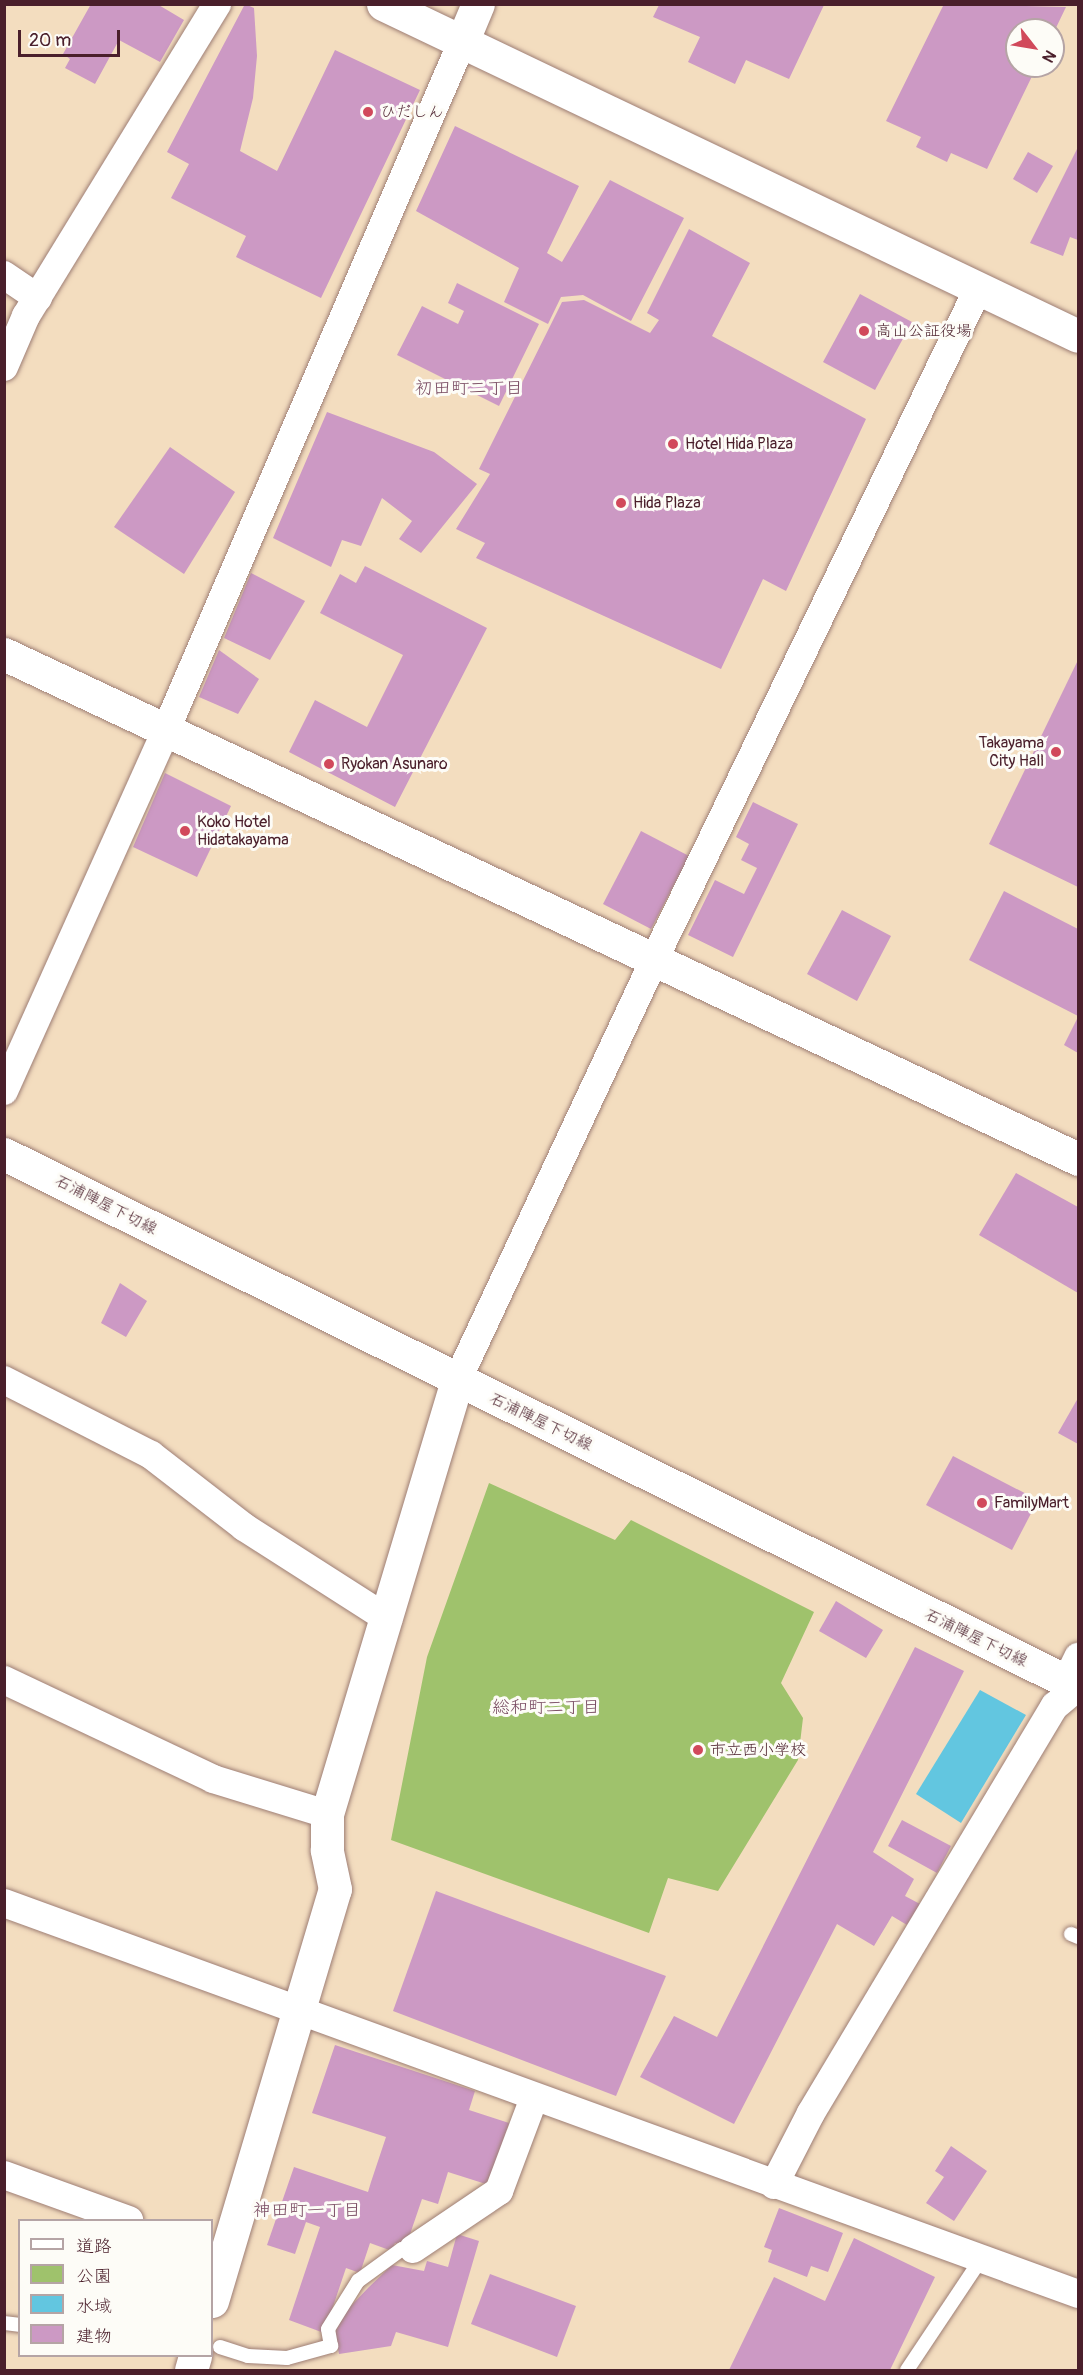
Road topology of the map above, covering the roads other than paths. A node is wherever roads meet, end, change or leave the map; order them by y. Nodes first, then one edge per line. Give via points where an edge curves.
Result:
1 (217, 4) edge
2 (383, 4) edge
3 (478, 4) edge
4 (462, 42) junction
5 (4, 275) edge
6 (979, 287) junction
7 (38, 298) junction
8 (1078, 336) edge
9 (4, 367) edge
10 (4, 654) edge
11 (166, 730) junction
12 (655, 959) junction
13 (4, 1091) edge
14 (4, 1154) edge
15 (1078, 1159) edge
16 (4, 1380) edge
17 (457, 1381) junction
18 (388, 1619) junction
19 (1075, 1678) edge
20 (4, 1680) edge
21 (327, 1814) junction
22 (4, 1904) edge
23 (301, 2012) junction
24 (534, 2098) junction
25 (4, 2175) edge
26 (774, 2185) junction
27 (126, 2219) edge
28 (413, 2249) joint
29 (218, 2253) edge
30 (981, 2259) junction
31 (213, 2293) edge
32 (1078, 2294) edge
33 (213, 2352) edge
34 (203, 2357) edge
35 (191, 2370) edge
36 (907, 2370) edge

1 - 7 street
2 - 4 street
3 - 4 street
4 - 6 street
4 - 11 street
5 - 7 street
6 - 8 street
6 - 12 street
7 - 9 street
10 - 11 street
11 - 12 street
11 - 13 street
12 - 15 street
12 - 17 street
14 - 17 street, 石浦陣屋下切線
16 - 18 street via 151,1455 244,1527
17 - 18 street
17 - 19 street, 石浦陣屋下切線
18 - 21 street
19 - 26 street via 811,2113
20 - 21 street via 213,1779
21 - 23 street via 327,1850 335,1889
22 - 23 street
23 - 24 street
23 - 29 street
24 - 26 street
24 - 28 street via 499,2191
25 - 27 street
26 - 30 street
28 - 33 lane via 402,2248 357,2281 328,2330 331,2346 287,2358
29 - 31 street
30 - 32 street
30 - 36 lane
34 - 35 street

